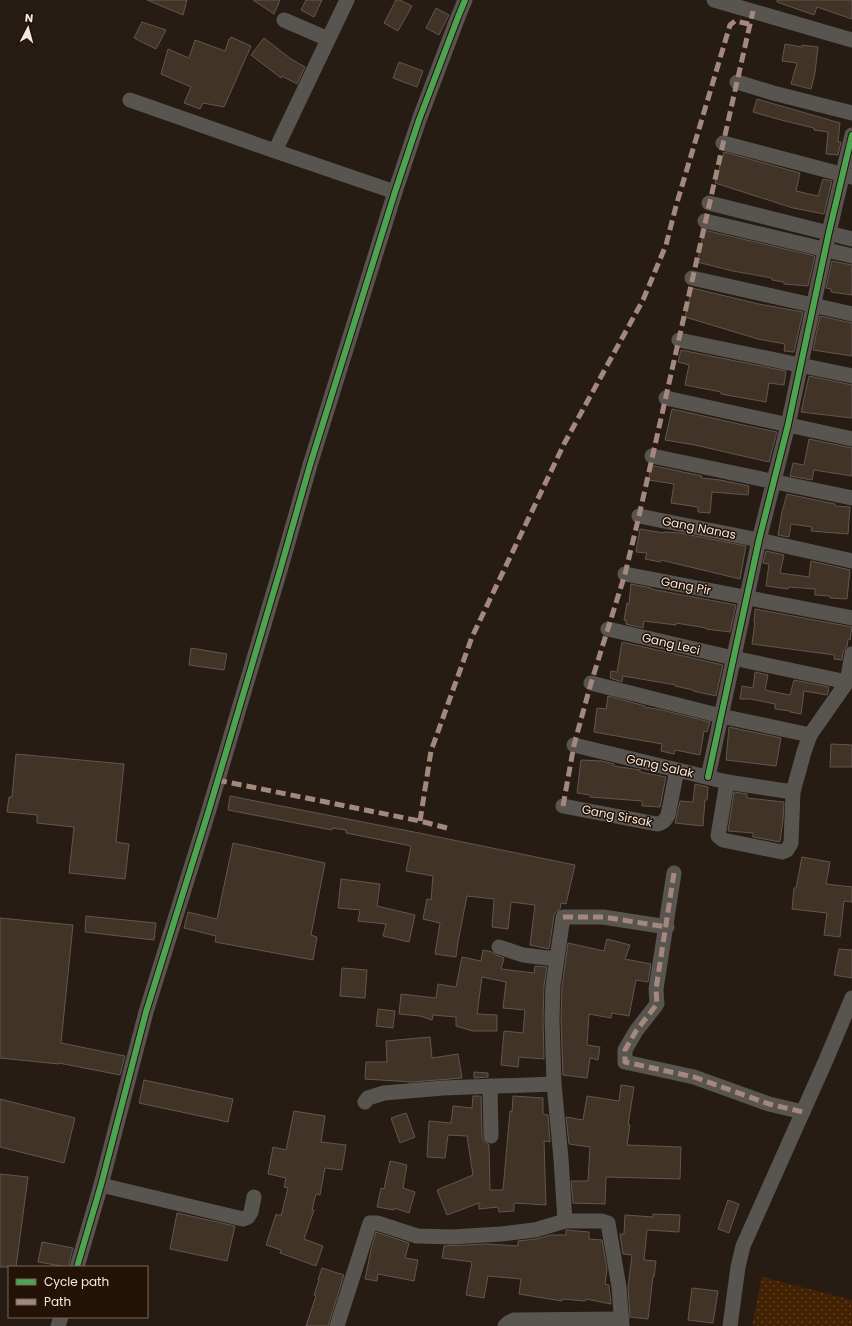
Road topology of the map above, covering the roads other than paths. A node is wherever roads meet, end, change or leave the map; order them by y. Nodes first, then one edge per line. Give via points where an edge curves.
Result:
1 (347, 0) edge
2 (465, 0) edge
3 (714, 0) edge
4 (755, 6) edge
5 (284, 20) dead end
6 (328, 39) junction
7 (852, 40) edge
8 (737, 82) dead end
9 (130, 100) dead end
10 (852, 113) edge
11 (852, 135) edge
12 (723, 142) dead end
13 (274, 151) junction
14 (848, 176) edge
15 (395, 192) junction
16 (709, 203) dead end
17 (772, 219) junction
18 (705, 221) dead end
19 (829, 232) junction
20 (768, 236) junction
21 (852, 239) edge
22 (825, 250) junction
23 (852, 256) edge
24 (692, 278) dead end
25 (814, 306) junction
26 (852, 314) edge
27 (679, 340) dead end
28 (800, 365) junction
29 (852, 376) edge
30 (666, 398) dead end
31 (788, 425) junction
32 (852, 439) edge
33 (652, 456) dead end
34 (773, 481) junction
35 (852, 498) edge
36 (639, 516) dead end
37 (759, 540) junction
38 (852, 561) edge
39 (625, 574) dead end
40 (747, 598) junction
41 (852, 618) edge
42 (608, 629) dead end
43 (852, 654) edge
44 (733, 658) junction
45 (847, 682) junction
46 (591, 683) dead end
47 (721, 716) junction
48 (810, 735) junction
49 (574, 745) dead end
50 (677, 770) junction
51 (708, 777) junction
52 (727, 782) junction
53 (794, 792) junction
54 (564, 806) dead end
55 (674, 873) dead end
56 (667, 927) junction
57 (499, 947) dead end
58 (556, 959) junction
59 (851, 1003) edge
60 (554, 1084) junction
61 (490, 1086) junction
62 (365, 1102) dead end
63 (802, 1112) junction
64 (491, 1136) dead end
65 (101, 1185) junction
66 (254, 1197) dead end
67 (565, 1221) junction
68 (77, 1266) edge
69 (622, 1323) edge
70 (337, 1326) edge
71 (505, 1326) edge
72 (730, 1326) edge

1 - 6 street
2 - 15 street via 419,120
3 - 4 street
4 - 7 street
5 - 6 street
6 - 13 street
8 - 10 street
9 - 13 street
11 - 14 street
12 - 14 street
13 - 15 street
14 - 19 street
15 - 65 street via 310,465 208,813 146,1012
16 - 17 street
17 - 19 street
17 - 20 street
18 - 20 street
19 - 21 street
19 - 22 street
20 - 22 street
22 - 23 street
22 - 25 street
24 - 25 street
25 - 26 street
25 - 28 street
27 - 28 street
28 - 29 street
28 - 31 street
30 - 31 street
31 - 32 street
31 - 34 street
33 - 34 street
34 - 35 street
34 - 37 street
36 - 37 street, Gang Nanas
37 - 38 street, Gang Nanas
37 - 40 street
39 - 40 street, Gang Pir
40 - 41 street, Gang Pir
40 - 44 street
42 - 44 street, Gang Leci
43 - 45 street
44 - 45 street, Gang Leci
44 - 47 street
45 - 48 street
46 - 47 street
47 - 48 street
47 - 51 street
48 - 53 street via 797,773
49 - 50 street, Gang Salak
50 - 51 street, Gang Salak
50 - 54 street, Gang Sirsak via 668,815 662,823
51 - 52 street, Gang Salak
52 - 53 street, Gang Salak
52 - 53 street via 718,836 723,840 782,852 792,843
55 - 56 street
56 - 58 street via 603,917 563,917
56 - 63 street via 656,989 657,1004 625,1050 625,1062 694,1077 769,1104
57 - 58 street via 523,955
58 - 60 street via 553,986
59 - 63 street
60 - 61 street
60 - 67 street
61 - 62 street via 384,1092 368,1098
61 - 64 street
63 - 72 street via 743,1246
65 - 66 street via 243,1220 248,1218 251,1212
65 - 68 street
67 - 69 street via 602,1221 608,1224 619,1287
67 - 70 street via 535,1230 452,1236 417,1236 370,1223
69 - 71 street via 514,1320

